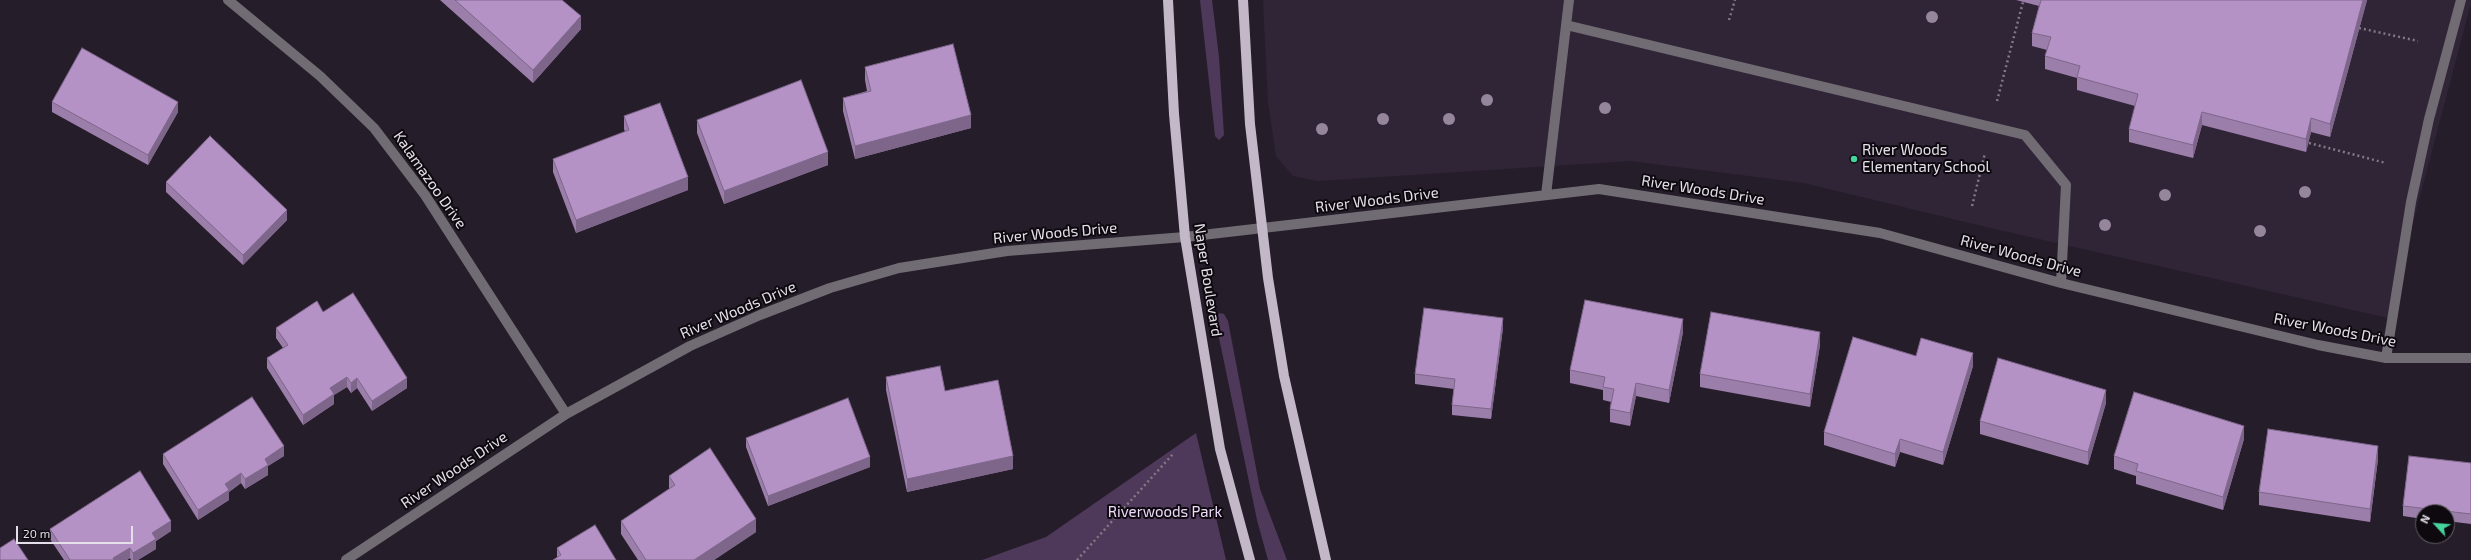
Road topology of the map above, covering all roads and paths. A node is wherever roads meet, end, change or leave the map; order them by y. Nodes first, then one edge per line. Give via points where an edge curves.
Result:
1 (228, 0) edge
2 (1168, 0) edge
3 (1243, 0) edge
4 (1569, 0) edge
5 (1735, 0) edge
6 (2461, 0) edge
7 (1729, 20) dead end
8 (1566, 25) junction
9 (2359, 28) edge
10 (2418, 41) dead end
11 (2309, 143) edge
12 (2386, 163) dead end
13 (1546, 195) junction
14 (1261, 229) junction
15 (1185, 237) junction
16 (2061, 282) junction
17 (2386, 358) junction
18 (2471, 358) edge
19 (566, 414) junction
20 (1173, 454) dead end
21 (346, 560) edge
22 (1077, 560) edge
23 (1250, 560) edge
24 (1326, 560) edge

1 - 19 street, Kalamazoo Drive via 320,76 374,128 425,195
2 - 15 main road, Naper Boulevard via 1174,114
3 - 14 main road via 1250,124
4 - 8 street
5 - 7 path
6 - 17 street via 2429,118 2411,202
8 - 13 street
8 - 16 street via 2025,135 2066,184
9 - 10 path
11 - 12 path
13 - 14 street, River Woods Drive
13 - 16 street, River Woods Drive via 1599,189 1880,233
14 - 15 street, River Woods Drive
14 - 24 main road via 1284,376
15 - 19 street, River Woods Drive via 1008,251 899,268 830,288 760,315 690,346
15 - 23 main road, Naper Boulevard via 1220,449
16 - 17 street, River Woods Drive via 2318,345
17 - 18 street, River Woods Drive
19 - 21 street, River Woods Drive
20 - 22 path

